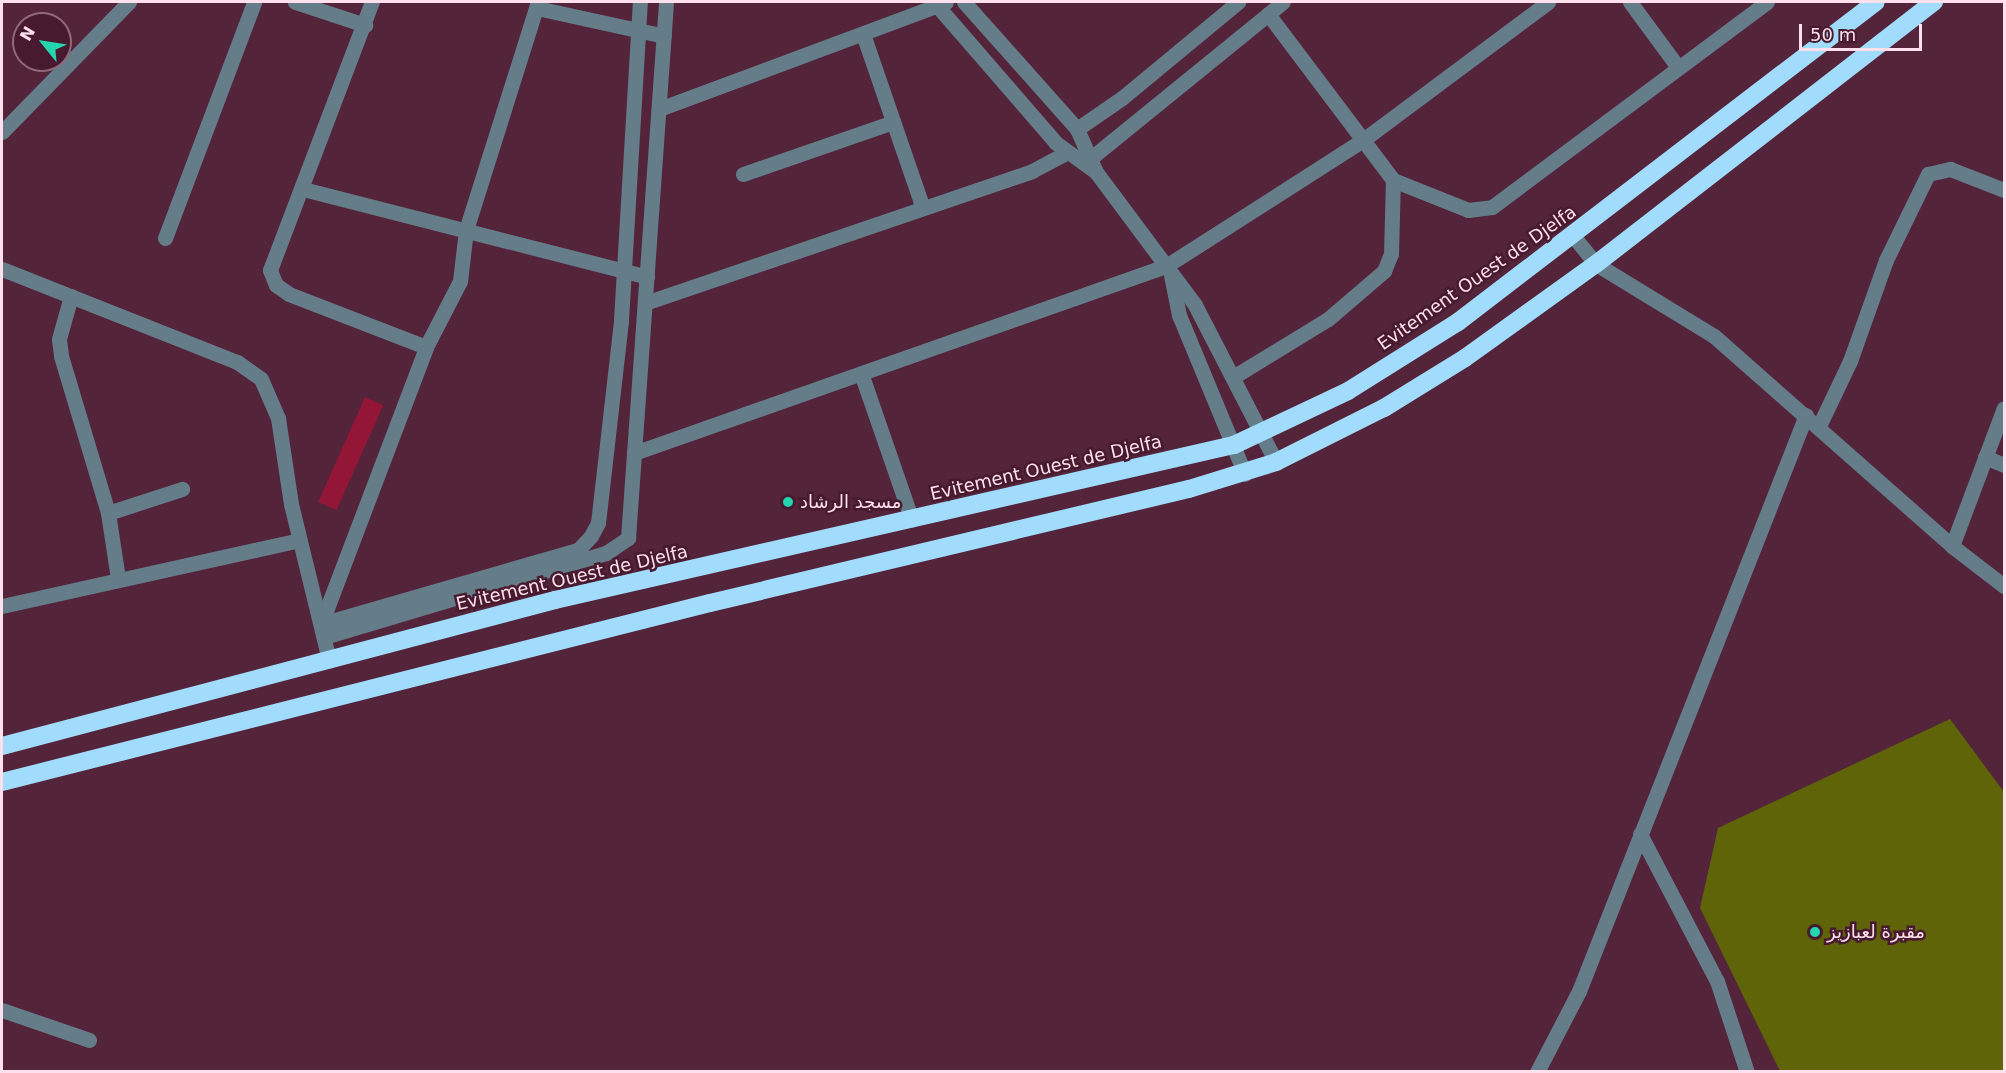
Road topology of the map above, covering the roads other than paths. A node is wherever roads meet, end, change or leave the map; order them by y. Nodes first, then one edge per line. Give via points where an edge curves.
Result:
1 (129, 2) edge
2 (254, 2) edge
3 (295, 2) edge
4 (372, 2) edge
5 (640, 2) edge
6 (666, 2) edge
7 (964, 2) edge
8 (1238, 2) edge
9 (1283, 2) edge
10 (1548, 2) edge
11 (1630, 2) edge
12 (1767, 2) edge
13 (1876, 2) edge
14 (1934, 2) edge
15 (939, 3) edge
16 (537, 5) edge
17 (1268, 14) junction
18 (365, 25) junction
19 (638, 30) junction
20 (863, 34) junction
21 (664, 36) junction
22 (1678, 67) junction
23 (659, 109) junction
24 (893, 122) junction
25 (1077, 129) junction
26 (2, 132) edge
27 (1362, 140) junction
28 (1066, 153) junction
29 (1093, 165) junction
30 (743, 174) dead end
31 (1393, 180) junction
32 (303, 189) junction
33 (2004, 190) edge
34 (923, 208) junction
35 (466, 230) junction
36 (1574, 237) junction
37 (165, 238) dead end
38 (1596, 264) junction
39 (2, 269) edge
40 (624, 271) junction
41 (1168, 271) junction
42 (647, 276) junction
43 (71, 296) junction
44 (645, 303) junction
45 (426, 347) junction
46 (862, 376) junction
47 (1233, 377) junction
48 (2004, 408) edge
49 (1806, 415) junction
50 (1819, 426) junction
51 (1262, 433) junction
52 (1234, 445) junction
53 (634, 453) junction
54 (1985, 457) junction
55 (1276, 462) junction
56 (2004, 465) edge
57 (1245, 474) junction
58 (182, 489) dead end
59 (108, 513) junction
60 (912, 520) junction
61 (299, 540) junction
62 (1952, 546) junction
63 (118, 578) junction
64 (2004, 586) edge
65 (2, 606) edge
66 (322, 630) junction
67 (329, 660) junction
68 (2, 746) edge
69 (2, 782) edge
70 (1640, 834) junction
71 (2, 1010) edge
72 (89, 1040) dead end
73 (1537, 1071) edge
74 (1747, 1071) edge

1 - 26 street
2 - 37 street
3 - 18 street
4 - 18 street
5 - 19 street
6 - 21 street
7 - 25 street
8 - 25 street via 1122,98
9 - 17 street
10 - 27 street
11 - 22 street
12 - 22 street
13 - 36 highway, Evitement Ouest de Djelfa
14 - 38 highway
15 - 20 street
15 - 28 street
16 - 19 street
16 - 35 street
17 - 27 street
17 - 29 street
18 - 32 street
19 - 21 street
19 - 40 street
20 - 23 street
20 - 24 street
21 - 23 street
22 - 31 street via 1492,207 1468,210 1443,204
23 - 42 street
24 - 30 street
24 - 34 street
25 - 29 street
27 - 31 street
27 - 41 street
28 - 29 street
28 - 34 street via 1032,171
29 - 41 street
31 - 47 street via 1391,254 1384,271 1328,319
32 - 35 street
32 - 45 street via 270,270 276,285
33 - 50 street via 1950,169 1928,174 1886,260 1850,361
34 - 44 street
35 - 40 street
35 - 45 street via 460,281
36 - 38 street
36 - 51 highway, Evitement Ouest de Djelfa via 1395,364
38 - 49 street via 1714,336
38 - 55 highway via 1404,395
39 - 43 street
40 - 42 street
40 - 66 street via 598,523 591,536 578,550
41 - 46 street
41 - 47 street via 1195,305
41 - 52 street via 1179,315
42 - 44 street
43 - 59 street via 59,339 61,356
43 - 61 street via 237,362 261,379 278,418
44 - 53 street
45 - 66 street
46 - 53 street
46 - 60 street
47 - 51 street
48 - 54 street
49 - 50 street
49 - 70 street
50 - 62 street
51 - 52 highway, Evitement Ouest de Djelfa
51 - 55 street
52 - 57 street
52 - 60 highway, Evitement Ouest de Djelfa
53 - 66 street via 628,538 606,553
54 - 56 street
54 - 62 street
55 - 57 highway
57 - 69 highway
58 - 59 street
59 - 63 street
60 - 67 highway, Evitement Ouest de Djelfa via 555,600
61 - 63 street
61 - 66 street
62 - 64 street
63 - 65 street
66 - 67 street
67 - 68 highway, Evitement Ouest de Djelfa
70 - 73 street via 1579,991
70 - 74 street via 1717,981
71 - 72 street

